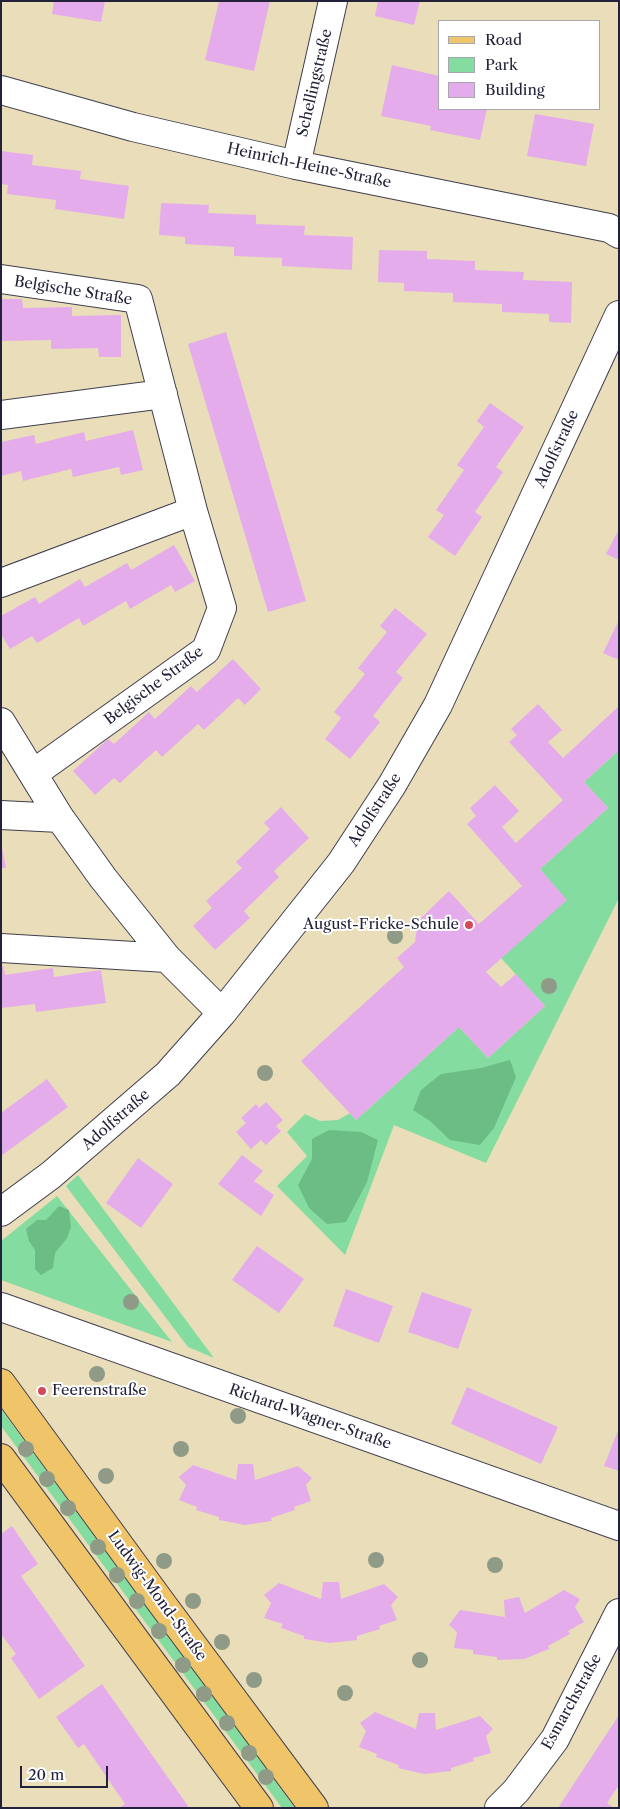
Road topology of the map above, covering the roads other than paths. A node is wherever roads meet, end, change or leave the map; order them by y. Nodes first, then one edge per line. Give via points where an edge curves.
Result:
1 (333, 1) edge
2 (1, 90) edge
3 (296, 165) junction
4 (619, 234) edge
5 (1, 279) edge
6 (619, 315) edge
7 (163, 394) junction
8 (1, 415) edge
9 (193, 511) junction
10 (1, 583) edge
11 (1, 722) edge
12 (34, 773) junction
13 (1, 815) edge
14 (60, 818) junction
15 (1, 948) edge
16 (167, 958) junction
17 (222, 1013) junction
18 (1, 1212) edge
19 (1, 1307) edge
20 (1, 1382) edge
21 (1, 1458) edge
22 (619, 1526) edge
23 (619, 1614) edge
24 (259, 1808) edge
25 (314, 1808) edge
26 (499, 1808) edge

1 - 3 street, Schellingstraße
2 - 3 street, Heinrich-Heine-Straße via 133,127
3 - 4 street, Heinrich-Heine-Straße via 609,228
5 - 7 street, Belgische Straße via 138,299
6 - 17 street, Adolfstraße via 438,705 392,785 341,863
7 - 8 street
7 - 9 street, Belgische Straße
9 - 10 street
9 - 12 street, Belgische Straße via 222,608 206,650
11 - 12 street
12 - 14 street
13 - 14 street
14 - 16 street
15 - 16 street
16 - 17 street
17 - 18 street, Adolfstraße via 168,1074 51,1175
19 - 22 street, Richard-Wagner-Straße
20 - 25 main road, Ludwig-Mond-Straße
21 - 24 main road
23 - 26 street, Esmarchstraße via 556,1739

